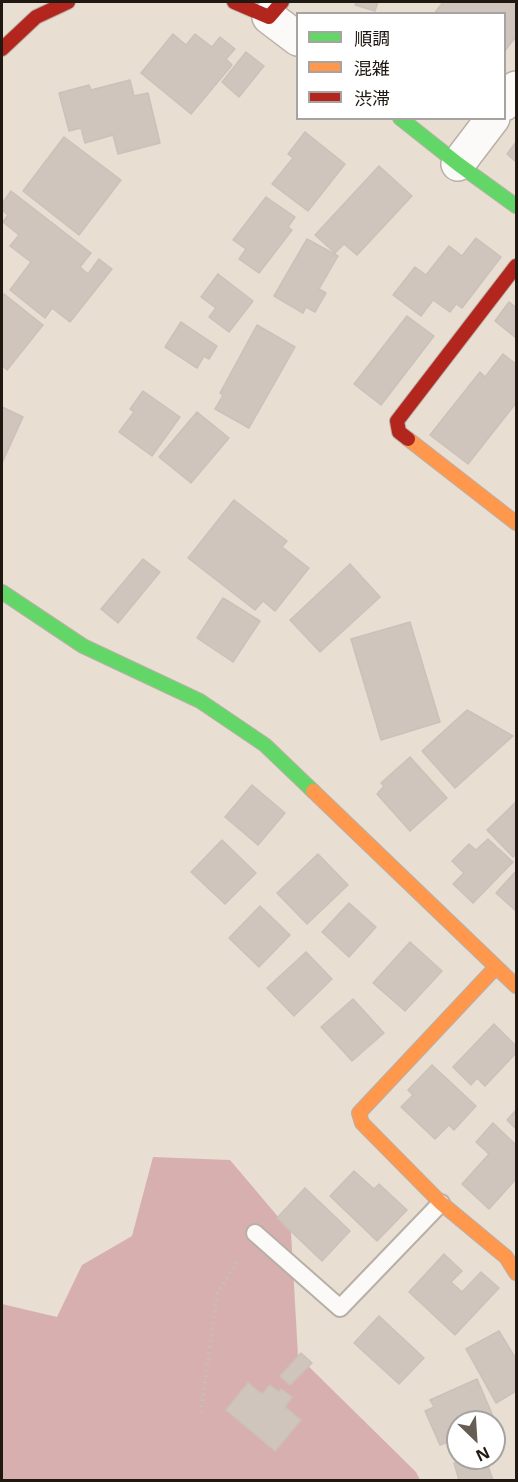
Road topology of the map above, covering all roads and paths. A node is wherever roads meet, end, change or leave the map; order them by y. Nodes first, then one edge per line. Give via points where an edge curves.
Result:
1 (68, 2) edge
2 (234, 2) edge
3 (276, 9) edge
4 (296, 38) edge
5 (2, 49) edge
6 (516, 88) edge
7 (506, 101) edge
8 (403, 120) edge
9 (491, 120) edge
10 (458, 164) junction
11 (516, 206) edge
12 (516, 266) edge
13 (516, 523) edge
14 (2, 592) edge
15 (496, 967) junction
16 (516, 986) edge
17 (441, 1203) junction
18 (255, 1233) joint
19 (516, 1273) edge
20 (201, 1413) dead end

1 - 5 street via 36,17
2 - 3 street
3 - 4 street
6 - 7 street
8 - 10 street
9 - 10 street
10 - 11 street
12 - 13 street via 397,421 399,432
14 - 15 street via 83,646 200,701 264,745
15 - 16 street
15 - 17 street via 359,1113 362,1123
17 - 18 lane via 340,1308
17 - 19 street via 506,1257
18 - 20 path via 217,1294

